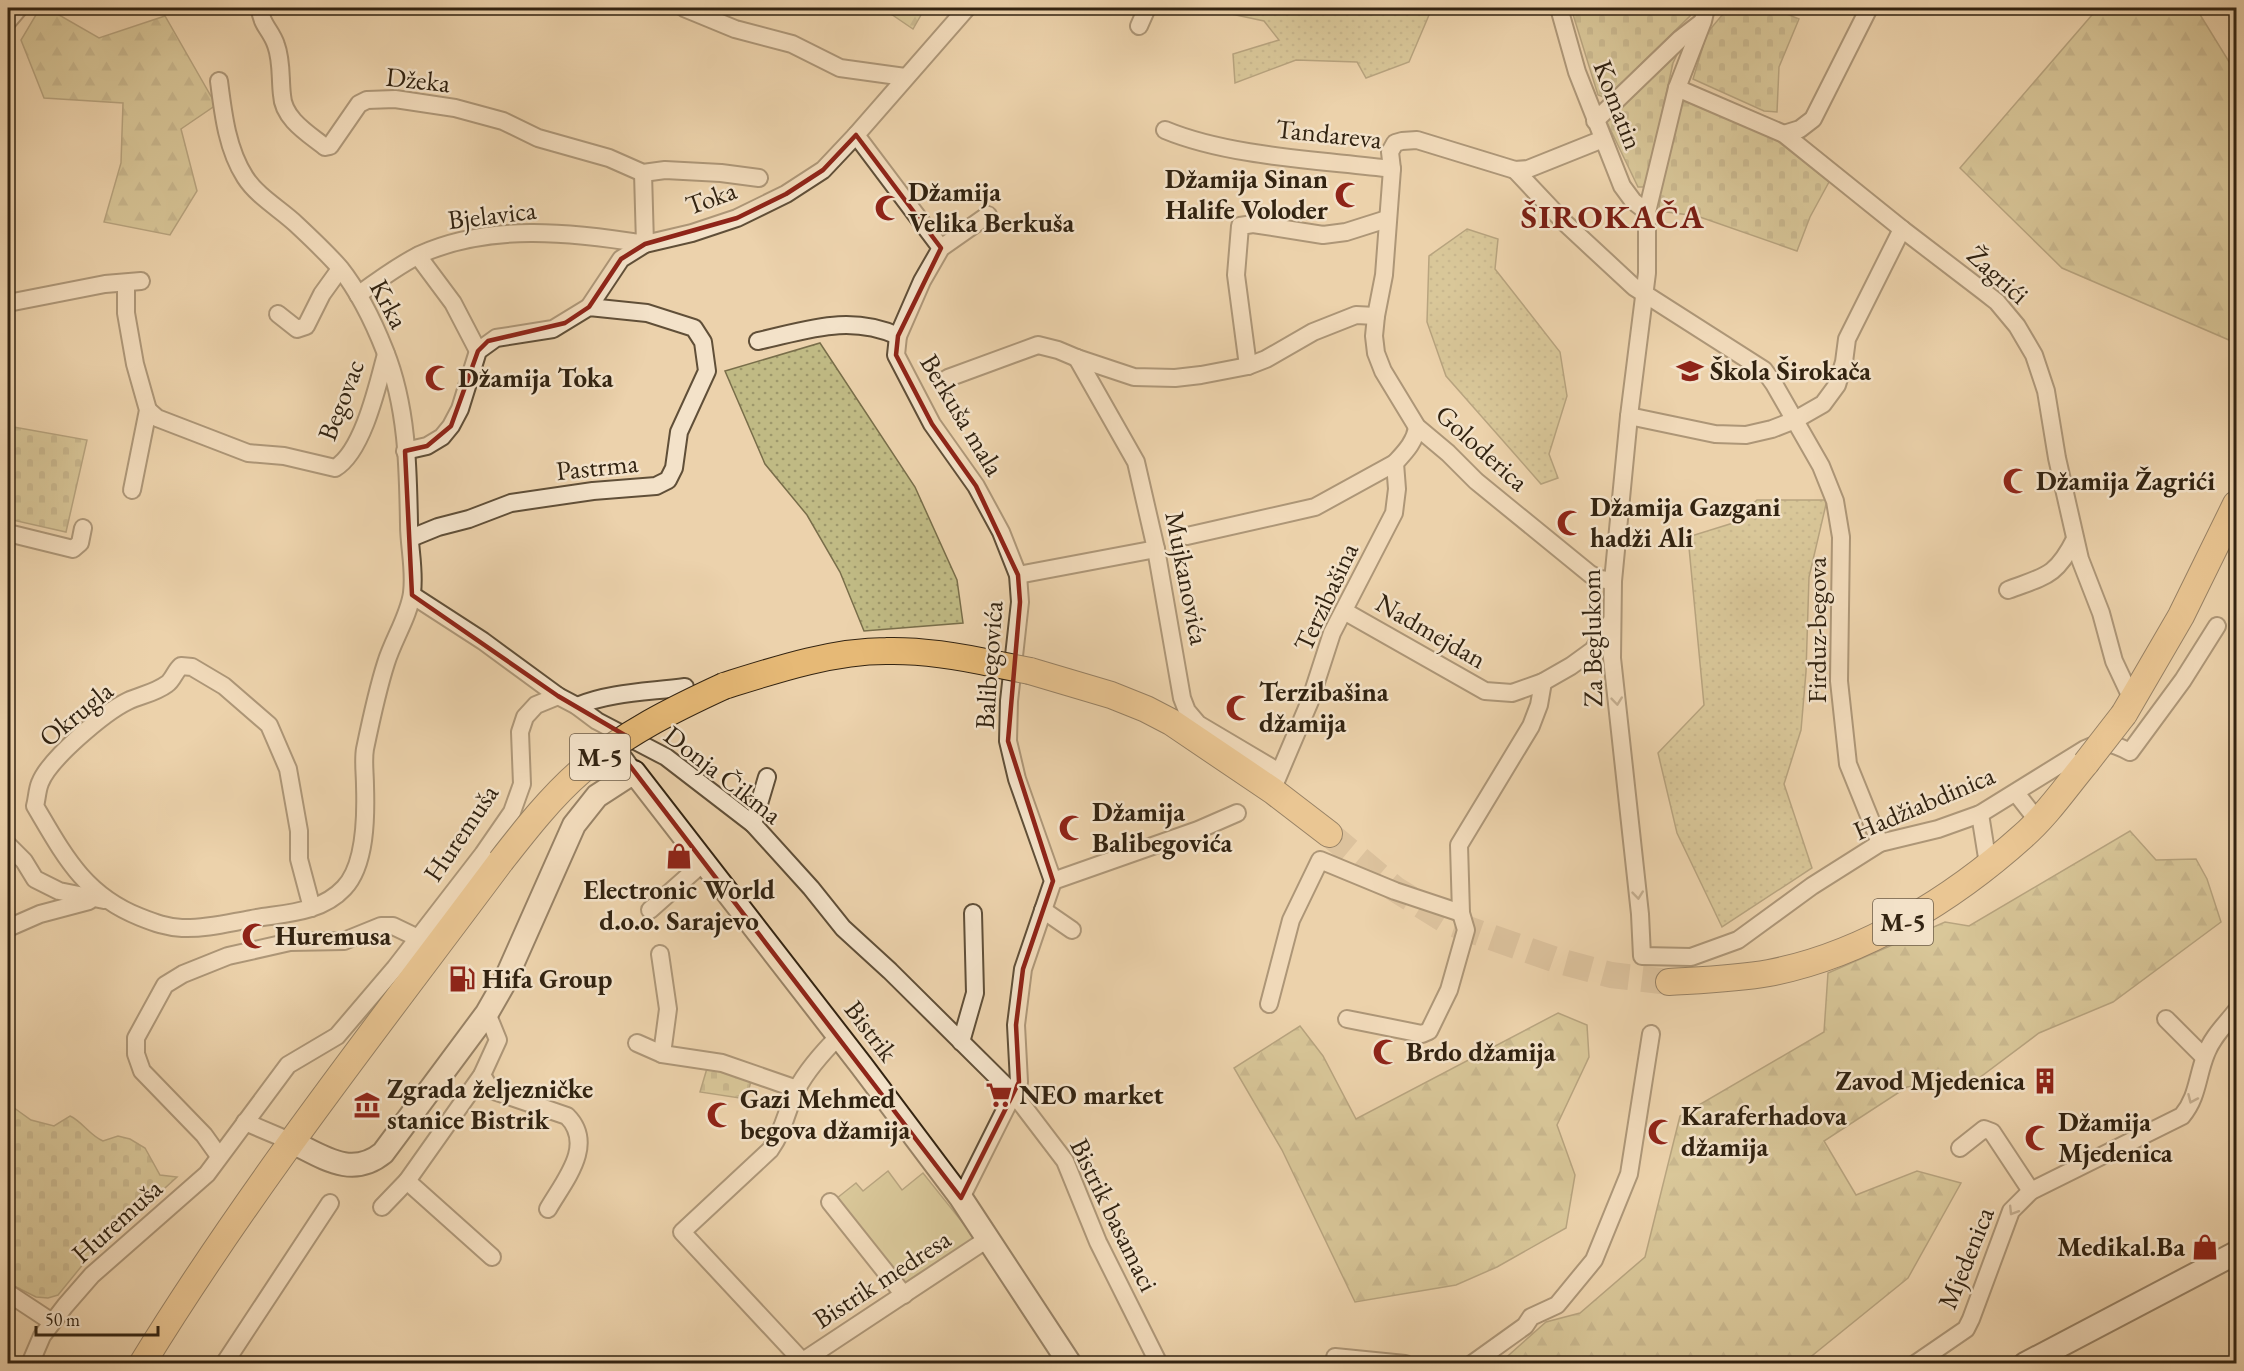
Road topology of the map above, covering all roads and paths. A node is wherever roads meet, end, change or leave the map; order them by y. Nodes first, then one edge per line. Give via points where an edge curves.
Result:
1 (19, 8) edge
2 (260, 8) edge
3 (684, 8) edge
4 (967, 8) edge
5 (1147, 8) edge
6 (1559, 8) edge
7 (1714, 8) edge
8 (1869, 8) edge
9 (1704, 14) edge
10 (8, 21) edge
11 (1139, 26) dead end
12 (905, 77) junction
13 (219, 81) dead end
14 (1677, 88) junction
15 (1595, 120) junction
16 (1165, 130) dead end
17 (856, 135) junction
18 (1784, 135) junction
19 (1603, 139) junction
20 (1392, 169) junction
21 (1515, 170) junction
22 (643, 173) junction
23 (759, 178) dead end
24 (1647, 212) junction
25 (988, 215) dead end
26 (1387, 219) junction
27 (1902, 229) junction
28 (645, 244) junction
29 (942, 248) junction
30 (418, 256) junction
31 (340, 269) junction
32 (358, 295) junction
33 (1645, 295) junction
34 (8, 303) edge
35 (589, 307) junction
36 (279, 314) dead end
37 (1376, 316) junction
38 (898, 336) junction
39 (758, 341) dead end
40 (478, 351) junction
41 (386, 353) junction
42 (1077, 358) junction
43 (1248, 366) junction
44 (948, 378) dead end
45 (148, 410) junction
46 (1629, 416) junction
47 (1795, 420) junction
48 (1417, 427) junction
49 (405, 451) junction
50 (1395, 463) junction
51 (132, 490) dead end
52 (2236, 504) edge
53 (83, 528) dead end
54 (8, 533) edge
55 (1187, 536) dead end
56 (411, 538) junction
57 (2075, 539) junction
58 (1156, 549) junction
59 (1018, 575) junction
60 (1612, 580) junction
61 (2008, 590) dead end
62 (412, 595) junction
63 (1344, 611) junction
64 (1611, 622) junction
65 (2217, 626) dead end
66 (1543, 682) junction
67 (685, 687) dead end
68 (558, 696) junction
69 (577, 706) junction
70 (2130, 706) junction
71 (597, 721) junction
72 (634, 772) junction
73 (767, 777) dead end
74 (1276, 782) junction
75 (2016, 793) junction
76 (1237, 813) dead end
77 (1980, 813) junction
78 (2037, 821) junction
79 (753, 824) junction
80 (1329, 834) tunnel mouth
81 (1880, 843) junction
82 (8, 845) edge
83 (704, 862) junction
84 (1989, 864) junction
85 (1053, 881) junction
86 (105, 900) junction
87 (312, 908) junction
88 (650, 909) dead end
89 (1043, 910) junction
90 (294, 913) junction
91 (973, 913) dead end
92 (1461, 913) junction
93 (8, 928) edge
94 (1072, 930) dead end
95 (418, 938) junction
96 (303, 940) junction
97 (660, 954) dead end
98 (1642, 956) joint
99 (1669, 982) tunnel mouth
100 (1269, 1004) dead end
101 (2236, 1011) edge
102 (487, 1013) junction
103 (1347, 1018) dead end
104 (2166, 1019) dead end
105 (1651, 1034) dead end
106 (839, 1036) junction
107 (961, 1042) junction
108 (637, 1043) dead end
109 (662, 1054) junction
110 (2204, 1057) junction
111 (482, 1075) junction
112 (797, 1089) junction
113 (1014, 1094) junction
114 (245, 1122) junction
115 (290, 1141) junction
116 (1960, 1148) dead end
117 (219, 1156) junction
118 (407, 1181) junction
119 (2031, 1191) junction
120 (961, 1198) junction
121 (830, 1202) dead end
122 (330, 1203) dead end
123 (382, 1207) dead end
124 (548, 1209) dead end
125 (989, 1238) junction
126 (2236, 1253) edge
127 (492, 1257) dead end
128 (8, 1293) edge
129 (904, 1295) junction
130 (52, 1322) junction
131 (1335, 1357) dead end
132 (804, 1362) edge
133 (30, 1364) edge
134 (142, 1364) edge
135 (224, 1364) edge
136 (1070, 1364) edge
137 (1159, 1364) edge
138 (1405, 1364) edge
139 (1472, 1364) edge
140 (1915, 1364) edge
141 (2025, 1364) edge

1 - 10 street
2 - 22 street, Džeka via 261,19 276,43 284,106 290,117 325,147 330,146 359,104 395,99 455,108 503,121 538,138 609,158
3 - 12 street via 792,44 840,68
4 - 12 street, Toka
5 - 11 street
6 - 15 street, Komatin
7 - 9 street
8 - 18 street via 1813,119
9 - 14 street, Za Beglukom
9 - 15 street
12 - 17 street, Toka
13 - 31 street, Krka via 233,153 244,176
14 - 18 street, Žagrići
14 - 24 street, Za Beglukom
15 - 19 street, Komatin
16 - 20 street, Tandareva via 1215,146
17 - 28 street, Toka via 822,170 786,194 737,218
17 - 29 street
18 - 27 street, Žagrići
19 - 21 street via 1528,169
19 - 24 street, Komatin via 1622,186
20 - 21 street, Tandareva via 1390,152 1395,143 1417,140
20 - 26 street, Goloderica
21 - 33 street via 1564,222
22 - 23 street, Džeka via 665,170
22 - 28 street
24 - 33 street, Za Beglukom
25 - 29 street, Berkuša mala
26 - 37 street, Goloderica via 1384,275
26 - 43 street via 1323,235 1253,224 1240,226 1236,275
27 - 47 street via 1847,339 1837,385 1823,404
27 - 57 street, Žagrići via 1997,302 2026,340 2046,391
28 - 30 street, Bjelavica via 526,232 443,246
28 - 35 street, Toka via 621,259
29 - 38 street, Berkuša mala via 922,281
30 - 32 street, Bjelavica
30 - 40 street via 453,303
31 - 32 street, Krka
31 - 36 street via 302,329
32 - 41 street, Krka
33 - 46 street, Za Beglukom
33 - 47 street, Firduz-begova via 1764,370
34 - 45 street via 134,282 126,313
35 - 40 street, Toka via 552,329 495,338
35 - 56 street, Pastrma via 646,313 694,328 703,342 707,371 679,432 674,468 668,480 656,486 511,503
37 - 43 street via 1356,315 1337,322
37 - 48 street, Goloderica via 1376,353
38 - 39 street via 880,328 846,324
38 - 59 street, Berkuša mala via 896,354 913,391 976,486
40 - 49 street via 451,426 428,446
41 - 45 street, Begovac via 372,405 351,451 343,464 335,468 284,456 248,453 157,418
41 - 49 street, Krka via 400,396
42 - 43 street via 1134,377 1175,378
42 - 44 street via 1038,345
42 - 58 street, Mujkanovića via 1136,462
45 - 51 street
46 - 47 street via 1715,434 1746,435
46 - 60 street, Za Beglukom
47 - 81 street, Firduz-begova via 1835,501 1841,537 1839,681 1848,764
48 - 50 street via 1416,436
48 - 60 street, Goloderica via 1590,574
49 - 56 street, Krka
50 - 55 street via 1315,507
50 - 63 street, Terzibašina via 1394,513
52 - 70 main road, M-5 via 2181,616
53 - 54 street via 80,543 73,549
56 - 62 street, Krka
57 - 61 street via 2055,570
57 - 70 street, Žagrići via 2114,661 2130,695
58 - 59 street, Balibegovića
58 - 74 street, Mujkanovića via 1187,711 1198,724
59 - 85 street, Balibegovića via 1020,602 1008,741 1017,779
60 - 64 street, Za Beglukom
62 - 68 street, Donja Čikma
62 - 87 street, Okrugla via 386,663 364,752 366,810 359,858 352,879 341,892
63 - 66 street, Nadmejdan via 1485,691 1512,693
63 - 74 street, Terzibašina via 1332,633 1310,701
64 - 66 street, Nadmejdan via 1593,650
64 -> 98 street, Za Beglukom
65 - 75 street, Hadžiabdinica via 2130,752 2100,743
66 - 92 street via 1531,726 1459,845
67 - 69 street via 609,697
68 - 69 street, Donja Čikma
68 - 95 street, Huremuša via 536,705 525,717 520,732 522,784 512,812
69 - 71 street, Donja Čikma
70 - 78 main road, M-5, bridge
71 - 72 street, Bistrik
71 - 79 street, Donja Čikma via 666,757
72 - 83 main road, Bistrik
72 - 102 main road via 597,796 574,825 511,971
73 - 79 street
74 - 80 main road, M-5
74 - 115 main road, M-5, bridge via 1146,709 1111,695 960,656 885,651 818,659 724,686 660,717 614,746 582,770 540,812
75 - 77 street, Hadžiabdinica
75 - 78 street
76 - 85 street
77 - 81 street, Hadžiabdinica via 1938,829
77 - 84 street
78 - 84 main road, M-5
79 - 107 street, Donja Čikma via 843,928
81 - 98 street, Hadžiabdinica via 1737,940 1691,957
82 - 86 street via 35,879 59,891
83 - 88 street
83 - 106 main road, Bistrik
84 - 99 main road, M-5 via 1908,919 1848,949 1769,973
85 - 89 street
86 - 87 street, Okrugla via 58,847 35,806 40,783 96,723 129,700 170,682 181,666 224,686 269,725 288,769 299,831 299,859
86 - 90 street, Okrugla via 165,927 198,928
86 - 93 street via 68,905
87 - 90 street, Okrugla
89 - 94 street
89 - 113 street via 1023,969 1016,1025 1019,1082
90 - 96 street
91 - 107 street via 975,993
92 - 100 street via 1320,860 1291,920
92 - 103 street via 1466,930 1463,943 1449,990 1429,1031 1422,1034
95 - 96 street via 393,926 381,926 344,941
95 - 114 street, Huremuša via 337,1036 288,1065
96 - 117 street via 228,956 183,974 165,985 136,1038 142,1071
97 - 109 street via 668,1009
101 - 110 street, Mjedenica
102 - 111 street via 498,1040
102 - 115 main road via 376,1159 347,1166
104 - 110 street
105 - 139 street via 1629,1174 1594,1260 1557,1305 1531,1317 1525,1326
106 - 112 street, Bistrik medresa
106 - 120 main road, Bistrik
107 - 113 street, Donja Čikma
108 - 109 street
109 - 112 street via 722,1063
110 -> 119 street, Mjedenica via 2196,1094 2182,1116
111 - 118 street
111 - 124 street via 491,1090 567,1116 574,1123 580,1137 577,1158
112 - 132 street, Bistrik medresa via 781,1136 770,1150 682,1232
113 - 120 street
113 - 137 street, Bistrik basamaci via 1065,1161 1098,1242
114 - 115 street
114 - 117 street, Huremuša
115 - 134 main road, M-5
116 - 119 street via 1984,1129 1992,1132
117 - 130 street, Huremuša via 191,1190 92,1275
118 - 123 street
118 - 127 street
119 -> 140 street, Mjedenica via 2011,1211 1966,1329
120 - 125 main road, Bistrik
121 - 129 street
122 - 135 street
125 - 129 street, Bistrik medresa
125 - 136 main road, Bistrik
126 - 141 main road
128 - 130 street
129 - 132 street, Bistrik medresa
130 - 133 street, Huremuša
131 - 138 street

